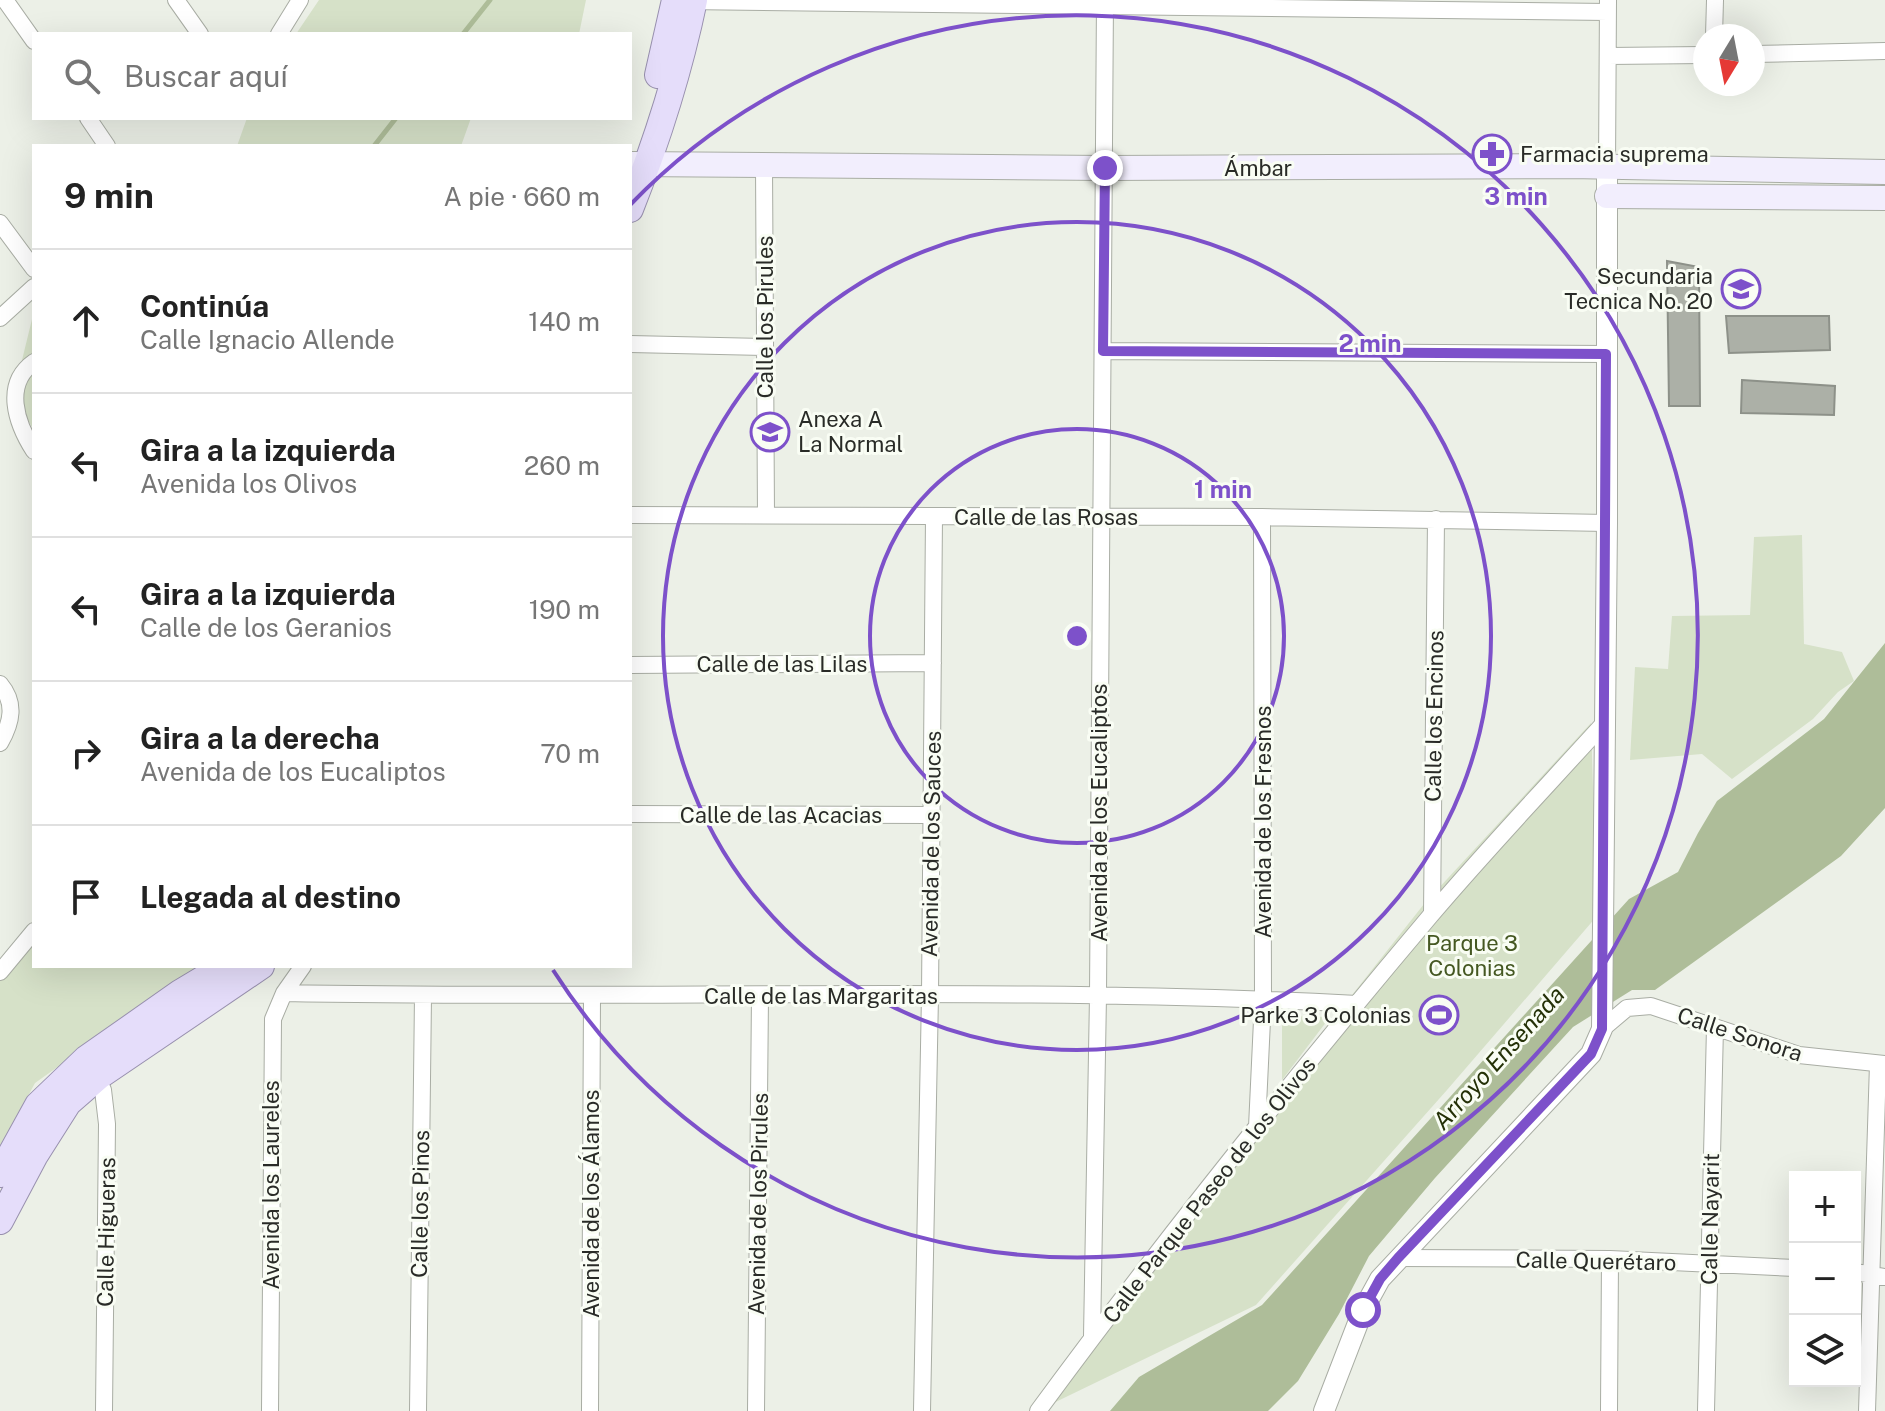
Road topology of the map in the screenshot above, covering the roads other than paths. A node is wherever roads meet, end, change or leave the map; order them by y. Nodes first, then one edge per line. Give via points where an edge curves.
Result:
1 (5, 0) edge
2 (176, 0) edge
3 (300, 0) edge
4 (1715, 0) edge
5 (684, 1) edge
6 (826, 2) edge
7 (968, 3) edge
8 (1105, 4) edge
9 (1608, 6) edge
10 (1714, 24) edge
11 (199, 32) edge
12 (280, 32) edge
13 (32, 38) edge
14 (1885, 51) edge
15 (1765, 54) edge
16 (1693, 55) edge
17 (1608, 56) junction
18 (89, 120) edge
19 (106, 144) edge
20 (636, 165) edge
21 (764, 166) junction
22 (1607, 167) junction
23 (1105, 168) junction
24 (1885, 172) edge
25 (632, 194) edge
26 (1607, 196) junction
27 (1885, 198) edge
28 (0, 223) edge
29 (32, 266) edge
30 (32, 289) edge
31 (0, 318) edge
32 (632, 344) edge
33 (765, 347) junction
34 (1103, 351) junction
35 (1606, 354) junction
36 (32, 363) edge
37 (32, 448) edge
38 (632, 515) edge
39 (766, 515) junction
40 (934, 516) junction
41 (1100, 517) junction
42 (1262, 517) junction
43 (1436, 519) junction
44 (1607, 523) junction
45 (933, 663) junction
46 (632, 665) edge
47 (0, 684) edge
48 (1606, 721) junction
49 (0, 743) edge
50 (632, 814) edge
51 (931, 815) junction
52 (1432, 914) junction
53 (32, 933) edge
54 (222, 968) edge
55 (258, 968) edge
56 (302, 968) edge
57 (0, 972) edge
58 (284, 993) junction
59 (930, 995) junction
60 (423, 996) junction
61 (760, 996) junction
62 (1098, 996) junction
63 (592, 997) junction
64 (1263, 999) junction
65 (1357, 1004) junction
66 (1715, 1027) junction
67 (1602, 1029) junction
68 (1881, 1064) edge
69 (92, 1067) junction
70 (1257, 1127) junction
71 (0, 1174) edge
72 (0, 1221) edge
73 (1398, 1258) junction
74 (1610, 1259) junction
75 (1709, 1264) junction
76 (1789, 1268) edge
77 (1870, 1274) edge
78 (1092, 1337) junction
79 (104, 1411) edge
80 (270, 1411) edge
81 (418, 1411) edge
82 (590, 1411) edge
83 (756, 1411) edge
84 (922, 1411) edge
85 (1038, 1411) edge
86 (1324, 1411) edge
87 (1609, 1411) edge
88 (1706, 1411) edge
89 (1867, 1411) edge

1 - 13 street
2 - 11 street
3 - 12 street
4 - 10 street
5 - 6 street
5 - 20 main road
6 - 7 street
7 - 8 street
8 - 9 street
8 - 23 street, Avenida de los Eucaliptos
9 - 17 street
14 - 15 street
16 - 17 street
17 - 22 street
18 - 19 street
20 - 21 main road, Ámbar
20 - 25 main road
21 - 23 main road, Ámbar
21 - 33 street, Calle los Pirules
22 - 23 main road, Ámbar
22 - 24 main road, Ámbar
22 - 26 street
23 - 34 street, Avenida de los Eucaliptos
26 - 27 main road
26 - 35 street
28 - 29 street
30 - 31 street
32 - 33 street
33 - 39 street, Calle los Pirules
34 - 35 street
34 - 41 street, Avenida de los Eucaliptos
35 - 44 street
36 - 37 street via 21,371 13,397
38 - 39 street, Calle de las Rosas
39 - 40 street, Calle de las Rosas
40 - 41 street, Calle de las Rosas
40 - 45 street, Avenida de los Sauces
41 - 42 street, Calle de las Rosas
41 - 62 street, Avenida de los Eucaliptos
42 - 43 street, Calle de las Rosas
42 - 64 street, Avenida de los Fresnos
43 - 44 street, Calle de las Rosas
43 - 52 street, Calle los Encinos
44 - 48 street
45 - 46 street, Calle de las Lilas
45 - 51 street, Avenida de los Sauces
47 - 49 street via 12,711
48 - 52 street, Calle Parque Paseo de los Olivos
48 - 67 street
50 - 51 street, Calle de las Acacias
51 - 59 street, Avenida de los Sauces
52 - 65 street, Calle Parque Paseo de los Olivos
53 - 57 street
54 - 69 main road via 180,993
55 - 69 main road
56 - 58 street, Avenida los Laureles
58 - 60 street, Calle de las Margaritas
58 - 80 street, Avenida los Laureles via 272,1033
59 - 61 street, Calle de las Margaritas
59 - 62 street, Calle de las Margaritas
59 - 84 street, Avenida de los Sauces
60 - 63 street, Calle de las Margaritas
60 - 81 street, Calle los Pinos
61 - 63 street, Calle de las Margaritas
61 - 83 street, Avenida de los Pirules
62 - 64 street, Calle de las Margaritas
62 - 78 street, Avenida de los Eucaliptos
63 - 82 street, Avenida de los Álamos
64 - 65 street, Calle de las Margaritas
64 - 70 street, Avenida de los Fresnos
65 - 70 street, Calle Parque Paseo de los Olivos
66 - 67 street, Calle Sonora via 1651,1006 1627,1008
66 - 68 street, Calle Sonora via 1799,1055
66 - 75 street, Calle Nayarit
67 - 73 street via 1591,1054
68 - 77 street
69 - 71 main road via 38,1105
69 - 72 main road via 51,1127
69 - 79 street, Calle Higueras via 107,1124
70 - 78 street, Calle Parque Paseo de los Olivos
73 - 74 street, Calle Querétaro
73 - 86 street via 1363,1310
74 - 75 street, Calle Querétaro
74 - 87 street
75 - 76 street, Calle Querétaro
75 - 88 street, Calle Nayarit
77 - 89 street
78 - 85 street, Calle Parque Paseo de los Olivos

